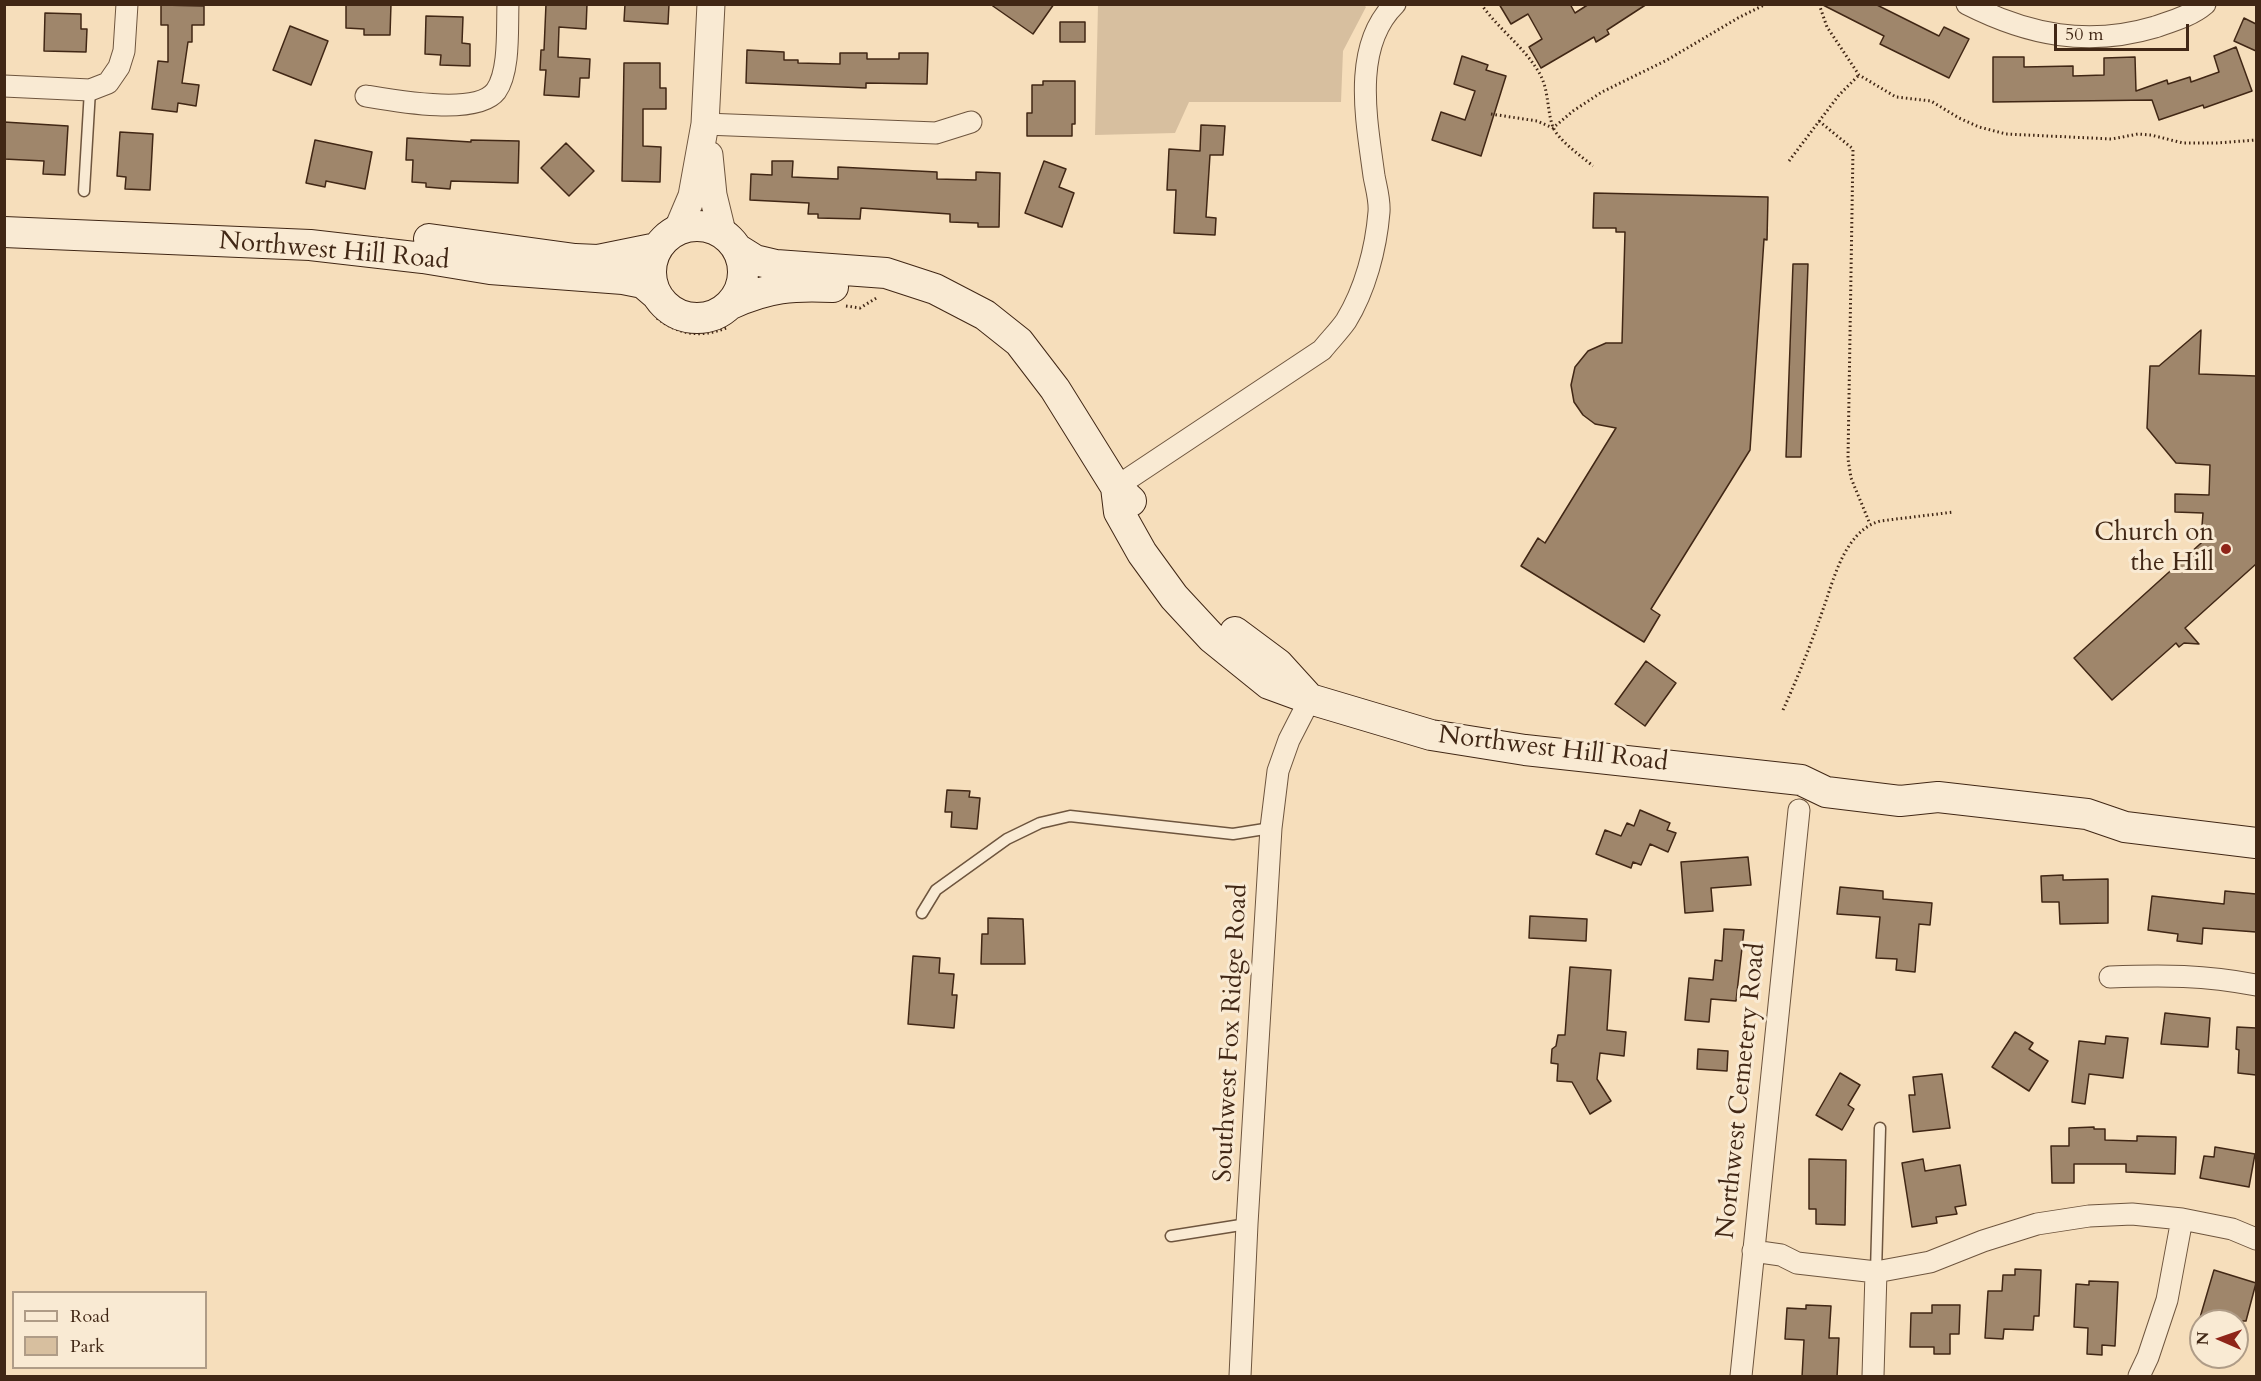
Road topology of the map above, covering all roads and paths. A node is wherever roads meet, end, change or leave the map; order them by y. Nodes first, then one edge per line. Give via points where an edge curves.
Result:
1 (127, 4) edge
2 (508, 4) edge
3 (711, 4) edge
4 (1395, 4) edge
5 (1481, 4) edge
6 (1766, 4) edge
7 (1820, 4) edge
8 (1967, 4) edge
9 (2205, 4) edge
10 (1859, 75) junction
11 (4, 86) edge
12 (90, 90) junction
13 (366, 96) dead end
14 (1491, 114) dead end
15 (971, 122) dead end
16 (1819, 122) junction
17 (705, 124) junction
18 (1553, 128) junction
19 (2256, 140) edge
20 (1789, 161) dead end
21 (1593, 166) dead end
22 (84, 191) dead end
23 (4, 212) edge
24 (4, 232) edge
25 (668, 239) junction
26 (730, 241) junction
27 (885, 293) junction
28 (839, 305) dead end
29 (656, 306) junction
30 (730, 316) junction
31 (1055, 389) junction
32 (1116, 487) junction
33 (1954, 512) dead end
34 (1870, 524) junction
35 (1310, 699) junction
36 (1783, 710) dead end
37 (1798, 810) dead end
38 (2087, 814) junction
39 (2256, 823) edge
40 (1272, 828) junction
41 (2256, 843) edge
42 (922, 913) dead end
43 (2110, 977) dead end
44 (2256, 985) edge
45 (1880, 1128) dead end
46 (2182, 1220) junction
47 (1247, 1224) junction
48 (1171, 1236) dead end
49 (2256, 1239) edge
50 (1753, 1251) junction
51 (1876, 1272) junction
52 (1240, 1377) edge
53 (1741, 1377) edge
54 (1873, 1377) edge
55 (2139, 1377) edge

1 - 12 street via 119,67 108,83
2 - 13 street via 505,68 496,91 484,101 458,105
3 - 17 street
4 - 32 street via 1372,41 1365,72 1366,114 1379,210 1374,249 1345,321 1323,350
5 - 18 path via 1492,21 1526,52 1541,77
6 - 18 path via 1602,92
7 - 10 path via 1827,27
8 - 9 street via 1999,20 2056,36 2092,37 2131,34 2172,22
10 - 16 path
10 - 19 path via 1896,97 1931,101 1979,127 2006,134 2112,139 2138,134 2183,143
11 - 12 street
12 - 22 lane
14 - 18 path via 1537,121
15 - 17 street via 936,133
16 - 20 path
16 - 34 path via 1853,149 1848,459 1851,478
17 - 25 street via 692,196
17 - 26 street via 713,195
18 - 21 path
23 - 25 main road, Northwest Hill Road via 310,225 598,260
24 - 29 main road, Northwest Hill Road via 350,248 490,269 623,279 643,283
25 - 26 main road via 693,225 708,226
25 - 29 main road via 652,259
26 - 30 main road via 743,263 744,278
26 - 31 main road, Northwest Hill Road via 755,260 776,265 886,273 935,289 985,315 1019,342
27 - 28 path via 860,308
27 - 30 main road, Northwest Hill Road via 830,287 775,288 754,294
27 - 31 main road, Northwest Hill Road via 949,315
29 - 30 main road via 666,306 692,318 720,313
29 - 30 path via 669,327 683,333 700,334
31 - 32 main road, Northwest Hill Road
32 - 35 main road, Northwest Hill Road via 1133,503 1171,562 1206,606 1278,664
33 - 34 path
34 - 36 path via 1850,544 1835,574
35 - 38 main road, Northwest Hill Road via 1394,726 1525,750 1801,780 1827,773 1905,782 1938,797
35 - 40 street, Southwest Fox Ridge Road via 1278,771
37 - 50 street, Northwest Cemetery Road
38 - 39 main road, Northwest Hill Road via 2127,808
38 - 41 main road, Northwest Hill Road via 2125,827
40 - 42 lane via 1233,834 1070,816 1006,839 936,890
40 - 47 street, Southwest Fox Ridge Road
43 - 44 street via 2169,974
45 - 51 lane
46 - 49 street via 2232,1229
46 - 51 street via 2132,1214 2037,1224 1930,1262
46 - 55 street via 2168,1300
47 - 48 lane
47 - 52 street, Southwest Fox Ridge Road
50 - 51 street via 1781,1255 1797,1263
50 - 53 street, Northwest Cemetery Road
51 - 54 street

